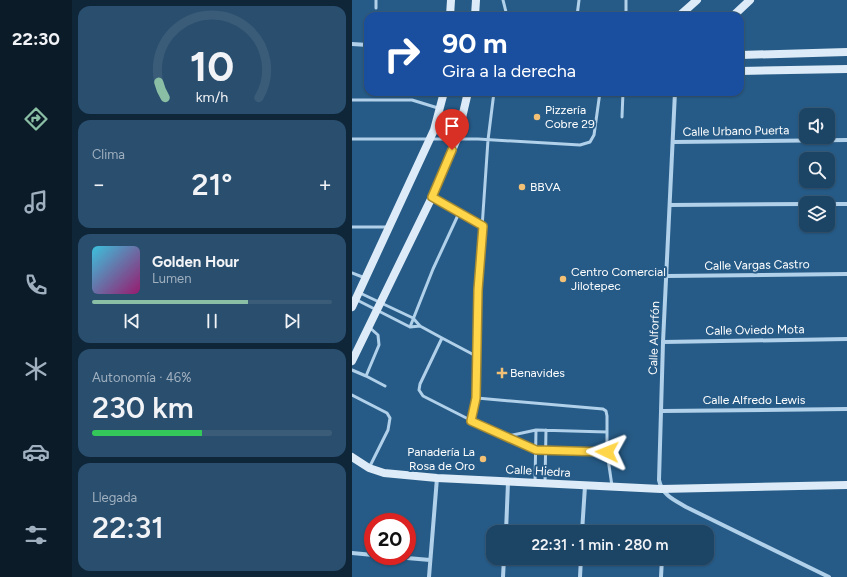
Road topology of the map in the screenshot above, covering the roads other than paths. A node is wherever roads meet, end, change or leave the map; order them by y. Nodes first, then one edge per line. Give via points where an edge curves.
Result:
1 (376, 0) edge
2 (451, 0) edge
3 (476, 0) edge
4 (503, 0) edge
5 (579, 0) edge
6 (626, 0) edge
7 (697, 0) edge
8 (750, 0) edge
9 (376, 8) dead end
10 (450, 12) edge
11 (475, 12) edge
12 (507, 12) edge
13 (578, 12) edge
14 (626, 12) dead end
15 (684, 12) edge
16 (737, 12) edge
17 (352, 44) edge
18 (364, 45) edge
19 (847, 52) edge
20 (744, 55) edge
21 (847, 69) edge
22 (744, 71) edge
23 (442, 96) edge
24 (467, 96) edge
25 (494, 96) edge
26 (599, 96) edge
27 (623, 96) edge
28 (675, 96) edge
29 (352, 100) edge
30 (440, 108) junction
31 (622, 117) dead end
32 (457, 138) junction
33 (352, 139) edge
34 (430, 139) junction
35 (488, 140) junction
36 (847, 140) edge
37 (673, 142) junction
38 (432, 197) junction
39 (799, 204) edge
40 (835, 204) edge
41 (847, 204) edge
42 (670, 205) junction
43 (459, 213) junction
44 (483, 226) junction
45 (352, 227) edge
46 (388, 227) junction
47 (352, 273) edge
48 (847, 274) edge
49 (667, 276) junction
50 (366, 278) junction
51 (355, 300) edge
52 (379, 306) junction
53 (413, 318) junction
54 (420, 326) junction
55 (369, 327) junction
56 (410, 327) junction
57 (442, 338) junction
58 (847, 339) edge
59 (663, 342) junction
60 (476, 356) junction
61 (352, 361) edge
62 (352, 370) edge
63 (366, 376) junction
64 (385, 386) dead end
65 (352, 395) edge
66 (476, 398) junction
67 (847, 409) edge
68 (662, 410) junction
69 (471, 421) junction
70 (536, 430) junction
71 (546, 430) junction
72 (607, 432) junction
73 (508, 436) junction
74 (536, 450) junction
75 (546, 450) junction
76 (607, 452) junction
77 (352, 457) edge
78 (369, 468) junction
79 (437, 478) junction
80 (508, 482) junction
81 (535, 482) junction
82 (545, 482) junction
83 (585, 485) junction
84 (847, 485) edge
85 (612, 486) junction
86 (661, 489) junction
87 (506, 525) edge
88 (582, 525) edge
89 (352, 553) edge
90 (364, 554) edge
91 (416, 559) edge
92 (430, 560) junction
93 (504, 565) edge
94 (581, 565) edge
95 (662, 565) edge
96 (429, 577) edge
97 (503, 577) edge
98 (580, 577) edge
99 (661, 577) edge
100 (829, 577) edge

1 - 9 lane
2 - 10 street
3 - 11 street
4 - 12 lane
5 - 13 lane
6 - 14 lane
7 - 15 street
8 - 16 street
17 - 18 street
19 - 20 street
21 - 22 street
23 - 30 street
24 - 32 street
25 - 35 lane
26 - 35 lane via 594,135 590,142 567,145
27 - 31 lane
28 - 37 street, Calle Alforfón
29 - 30 lane via 412,100
30 - 34 street
32 - 34 lane
32 - 35 lane
32 - 38 street
33 - 34 lane
34 - 46 street
35 - 44 lane
36 - 37 street, Calle Urbano Puerta
37 - 42 street, Calle Alforfón
38 - 43 lane
38 - 52 street
39 - 42 street
40 - 41 street
42 - 49 street, Calle Alforfón
43 - 44 lane
43 - 53 lane
44 - 60 lane
45 - 46 lane
46 - 50 street
47 - 50 lane
48 - 49 street, Calle Vargas Castro
49 - 59 street, Calle Alforfón
50 - 51 street
51 - 52 lane
51 - 52 lane
52 - 53 lane
52 - 55 street
52 - 56 lane
53 - 54 lane
53 - 56 lane
54 - 56 lane
54 - 57 lane
55 - 61 street
55 - 63 lane via 380,340
57 - 60 lane
57 - 69 lane via 419,390 423,396
58 - 59 street, Calle Oviedo Mota
59 - 68 street, Calle Alforfón
60 - 66 lane
62 - 63 lane
63 - 64 lane
65 - 78 lane via 387,413 390,418 388,430
66 - 69 lane
66 - 72 lane via 597,407 606,411
67 - 68 street, Calle Alfredo Lewis
68 - 86 street, Calle Alforfón via 659,480
69 - 73 lane
70 - 71 lane
70 - 73 lane
70 - 74 lane
71 - 72 lane
71 - 75 lane
72 - 76 lane
73 - 74 lane
74 - 75 lane
74 - 81 lane
75 - 76 lane
75 - 82 lane
76 - 85 lane
77 - 78 street, Calle Hiedra
78 - 79 street, Calle Hiedra via 400,476
79 - 80 street, Calle Hiedra
79 - 92 street
80 - 81 street, Calle Hiedra
80 - 87 street
81 - 82 street, Calle Hiedra
82 - 83 street, Calle Hiedra
83 - 85 street, Calle Hiedra
83 - 88 street
84 - 86 street, Calle Hiedra
85 - 86 street, Calle Hiedra
86 - 100 street via 686,507
89 - 90 street
91 - 92 street
92 - 96 street
93 - 97 street
94 - 98 street
95 - 99 street

